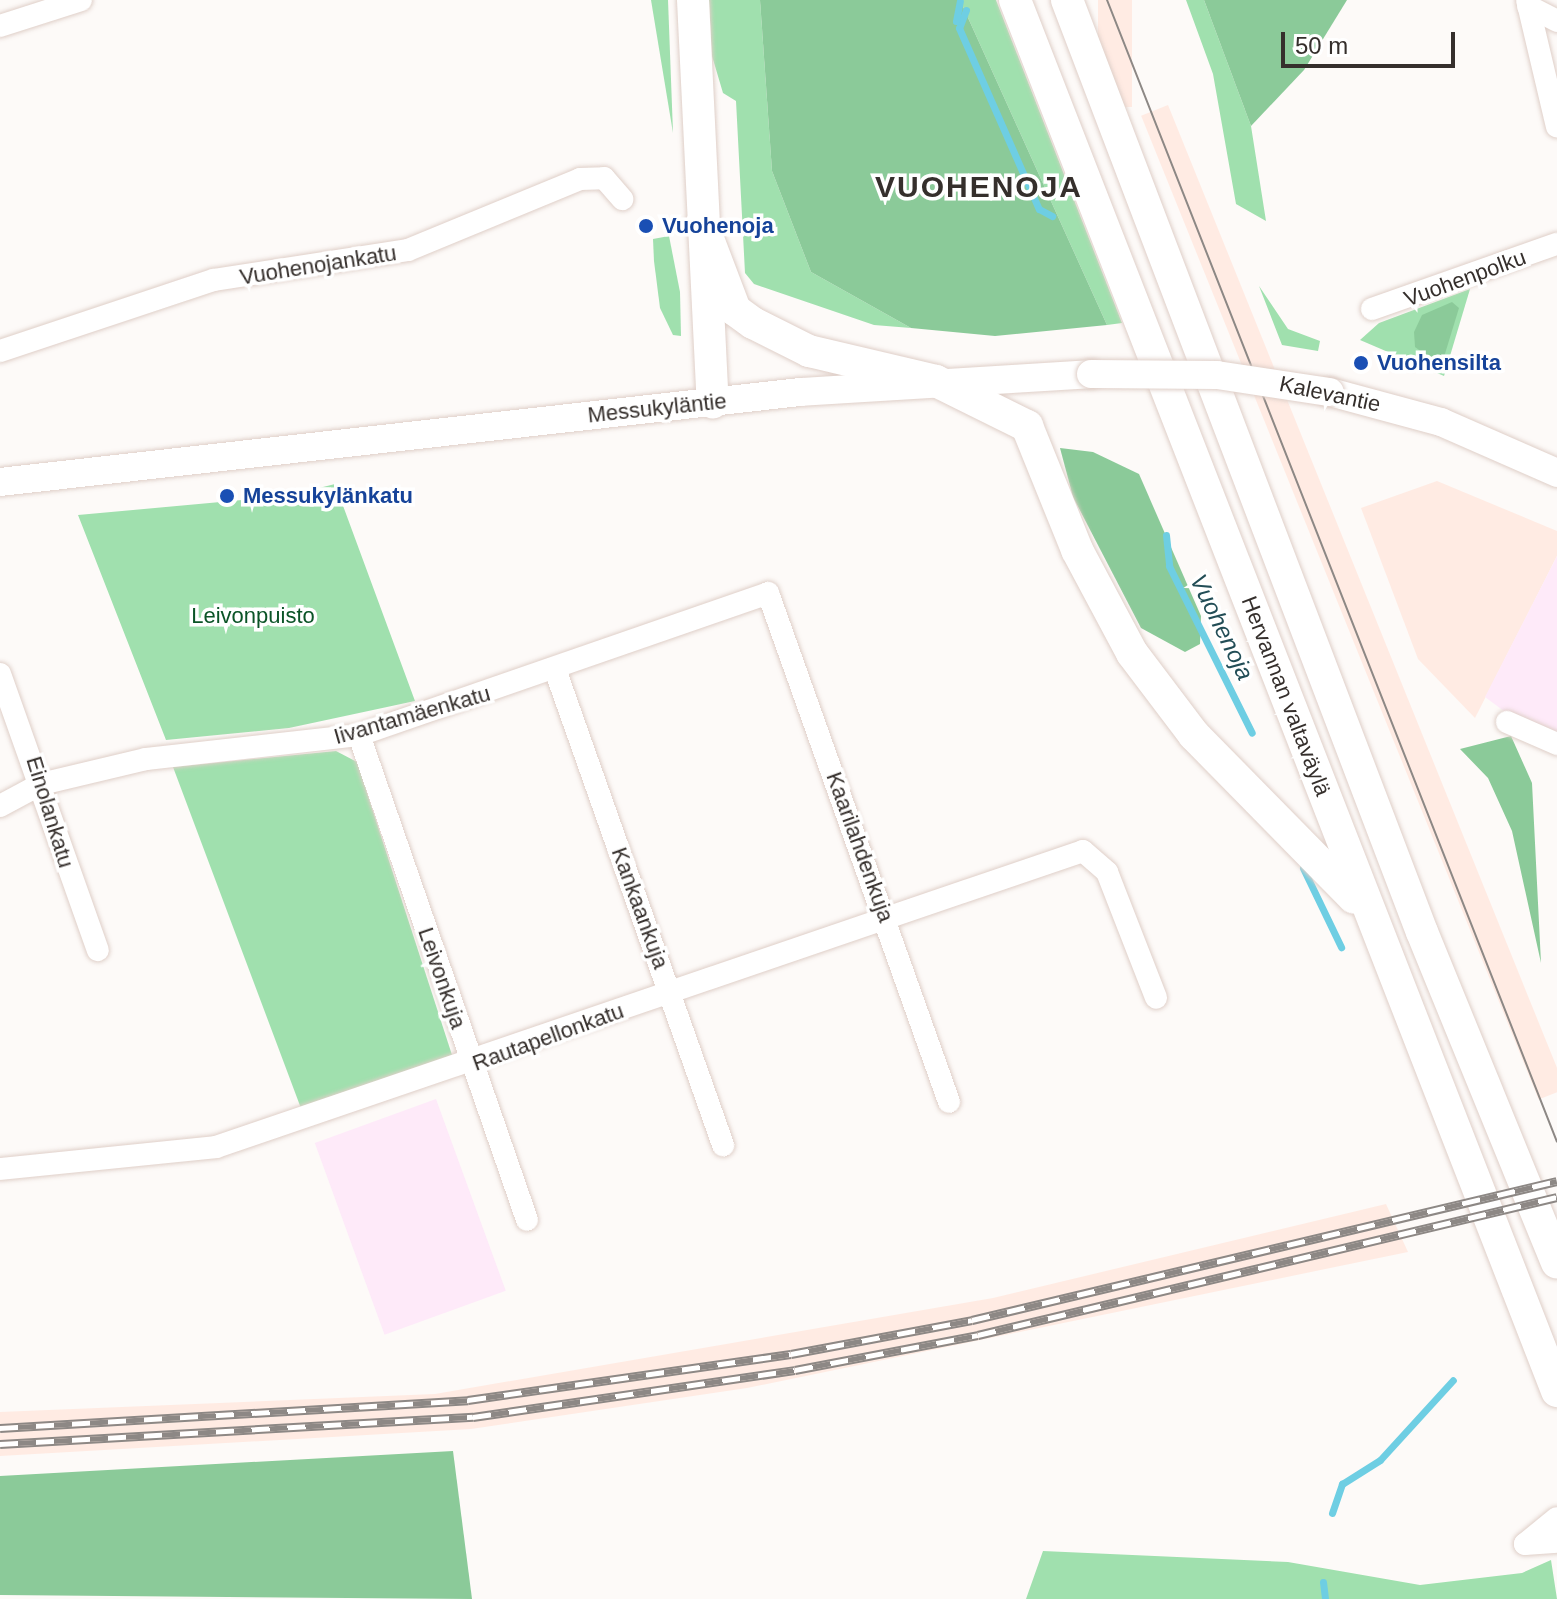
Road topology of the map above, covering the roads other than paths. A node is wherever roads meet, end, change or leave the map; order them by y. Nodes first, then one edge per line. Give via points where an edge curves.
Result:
1 (81, 0) edge
2 (693, 0) edge
3 (1015, 0) edge
4 (1067, 0) edge
5 (1528, 3) edge
6 (1557, 21) edge
7 (0, 26) edge
8 (1557, 127) edge
9 (622, 199) dead end
10 (702, 223) junction
11 (1557, 244) edge
12 (1372, 309) dead end
13 (0, 351) edge
14 (1091, 374) joint
15 (936, 381) junction
16 (713, 403) junction
17 (1557, 473) edge
18 (0, 482) edge
19 (768, 593) joint
20 (556, 672) junction
21 (0, 674) edge
22 (1507, 722) dead end
23 (359, 735) junction
24 (1557, 744) edge
25 (41, 784) junction
26 (0, 806) edge
27 (885, 914) junction
28 (1371, 919) junction
29 (98, 950) dead end
30 (671, 993) junction
31 (1156, 998) dead end
32 (472, 1065) junction
33 (949, 1102) dead end
34 (723, 1145) dead end
35 (0, 1169) edge
36 (527, 1220) dead end
37 (1557, 1262) edge
38 (1557, 1391) edge
39 (1557, 1518) edge
40 (1557, 1542) edge

1 - 7 street
2 - 10 highway
3 - 28 highway, Hervannan valtaväylä
4 - 37 highway, Hervannan valtaväylä via 1422,932
5 - 6 street
5 - 8 street
9 - 13 street, Vuohenojankatu via 604,178 580,179 408,250 214,280
10 - 15 highway via 735,310 753,323 809,351
10 - 16 highway
11 - 12 street, Vuohenpolku
14 - 15 main road, Messukyläntie
14 - 17 main road, Kalevantie, bridge via 1217,375 1330,392 1441,422
15 - 16 main road, Messukyläntie
15 - 28 highway via 1027,426 1077,550 1132,653 1194,735
16 - 18 main road, Messukyläntie
19 - 20 street, Iivantamäenkatu
19 - 27 street, Kaarilahdenkuja
20 - 23 street, Iivantamäenkatu
20 - 30 street, Kankaankuja
21 - 25 street, Einolankatu
22 - 24 street via 1533,740
23 - 25 street, Iivantamäenkatu via 146,759
23 - 32 street, Leivonkuja
25 - 26 street, Iivantamäenkatu
25 - 29 street, Einolankatu
27 - 30 street, Rautapellonkatu
27 - 31 street, Rautapellonkatu via 1083,851 1107,872
27 - 33 street, Kaarilahdenkuja
28 - 38 highway, Hervannan valtaväylä
30 - 32 street, Rautapellonkatu
30 - 34 street, Kankaankuja
32 - 35 street, Rautapellonkatu via 186,1155
32 - 36 street, Leivonkuja
39 - 40 street via 1525,1544

